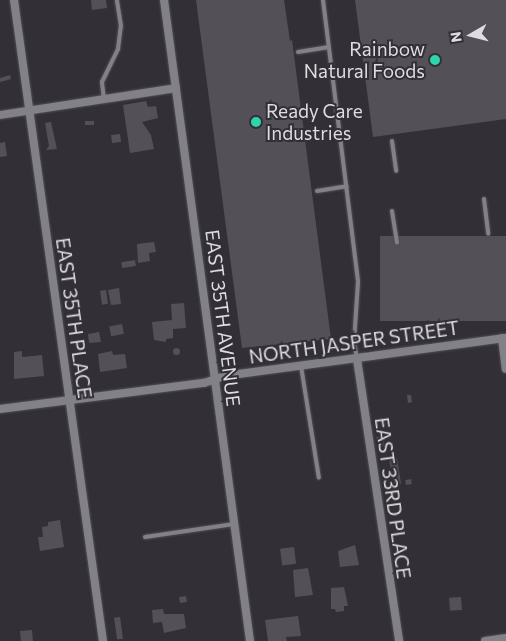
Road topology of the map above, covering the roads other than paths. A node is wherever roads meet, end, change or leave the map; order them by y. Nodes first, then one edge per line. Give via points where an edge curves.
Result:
1 (14, 0) edge
2 (117, 0) edge
3 (164, 0) edge
4 (322, 0) edge
5 (328, 47) junction
6 (298, 52) dead end
7 (176, 88) junction
8 (104, 99) junction
9 (29, 111) junction
10 (0, 115) edge
11 (392, 141) dead end
12 (396, 171) dead end
13 (347, 186) junction
14 (317, 191) dead end
15 (484, 199) dead end
16 (392, 211) dead end
17 (488, 234) dead end
18 (397, 243) dead end
19 (504, 338) edge
20 (357, 359) junction
21 (301, 366) junction
22 (506, 369) edge
23 (214, 380) junction
24 (68, 401) junction
25 (0, 409) edge
26 (319, 478) dead end
27 (234, 524) junction
28 (145, 537) dead end
29 (506, 638) edge
30 (103, 641) edge
31 (250, 641) edge
32 (398, 641) edge
33 (485, 641) edge

1 - 9 street, EAST 35TH PLACE
2 - 8 lane via 121,26 118,49 102,82
3 - 7 street, EAST 35TH AVENUE
4 - 5 lane
5 - 6 lane
5 - 13 lane
7 - 8 street
7 - 23 street, EAST 35TH AVENUE
8 - 9 street
9 - 10 street
9 - 24 street, EAST 35TH PLACE
11 - 12 lane
13 - 14 lane
13 - 20 lane via 358,282 354,342
15 - 17 lane
16 - 18 lane
19 - 20 street, NORTH JASPER STREET
19 - 22 street
20 - 21 street, NORTH JASPER STREET
20 - 32 street, EAST 33RD PLACE
21 - 23 street, NORTH JASPER STREET
21 - 26 lane
23 - 24 street, NORTH JASPER STREET
23 - 27 street, EAST 35TH AVENUE
24 - 25 street, NORTH JASPER STREET
24 - 30 street, EAST 35TH PLACE
27 - 28 lane
27 - 31 street, EAST 35TH AVENUE
29 - 33 street

